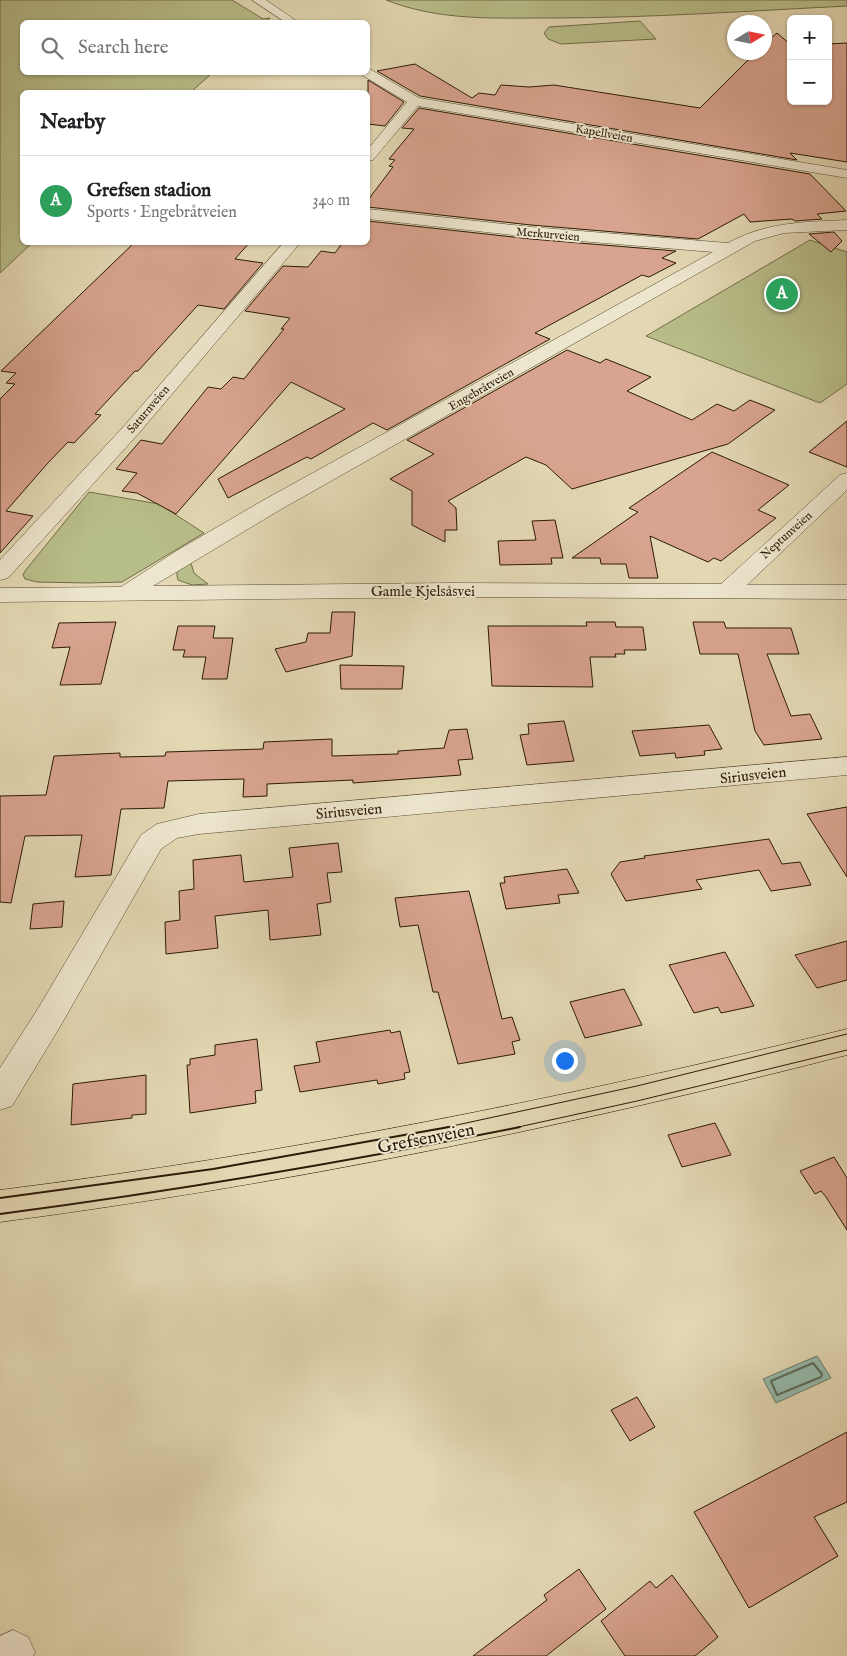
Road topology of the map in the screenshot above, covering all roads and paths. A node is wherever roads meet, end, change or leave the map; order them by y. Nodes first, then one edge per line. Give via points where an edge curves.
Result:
1 (258, 0) edge
2 (289, 20) edge
3 (370, 74) edge
4 (415, 101) junction
5 (370, 155) edge
6 (847, 174) edge
7 (370, 214) edge
8 (847, 225) edge
9 (290, 245) edge
10 (728, 248) junction
11 (847, 479) edge
12 (0, 573) edge
13 (727, 591) junction
14 (129, 592) junction
15 (847, 592) edge
16 (0, 595) edge
17 (847, 766) edge
18 (847, 1042) edge
19 (0, 1096) edge
20 (0, 1206) edge

1 - 2 street
3 - 4 street, Kapellveien
4 - 5 street
4 - 6 street, Kapellveien
7 - 10 street, Merkurveien via 531,232
8 - 10 street, Engebråtveien via 758,233
9 - 12 street, Saturnveien via 132,429
10 - 14 street, Engebråtveien via 186,555
11 - 13 street, Neptunveien
13 - 14 street, Gamle Kjelsåsvei
13 - 15 street, Gamle Kjelsåsvei
14 - 16 street, Gamle Kjelsåsvei
17 - 19 street, Siriusveien via 170,828 151,842
18 - 20 main road, Grefsenveien via 639,1094 415,1141 264,1168

